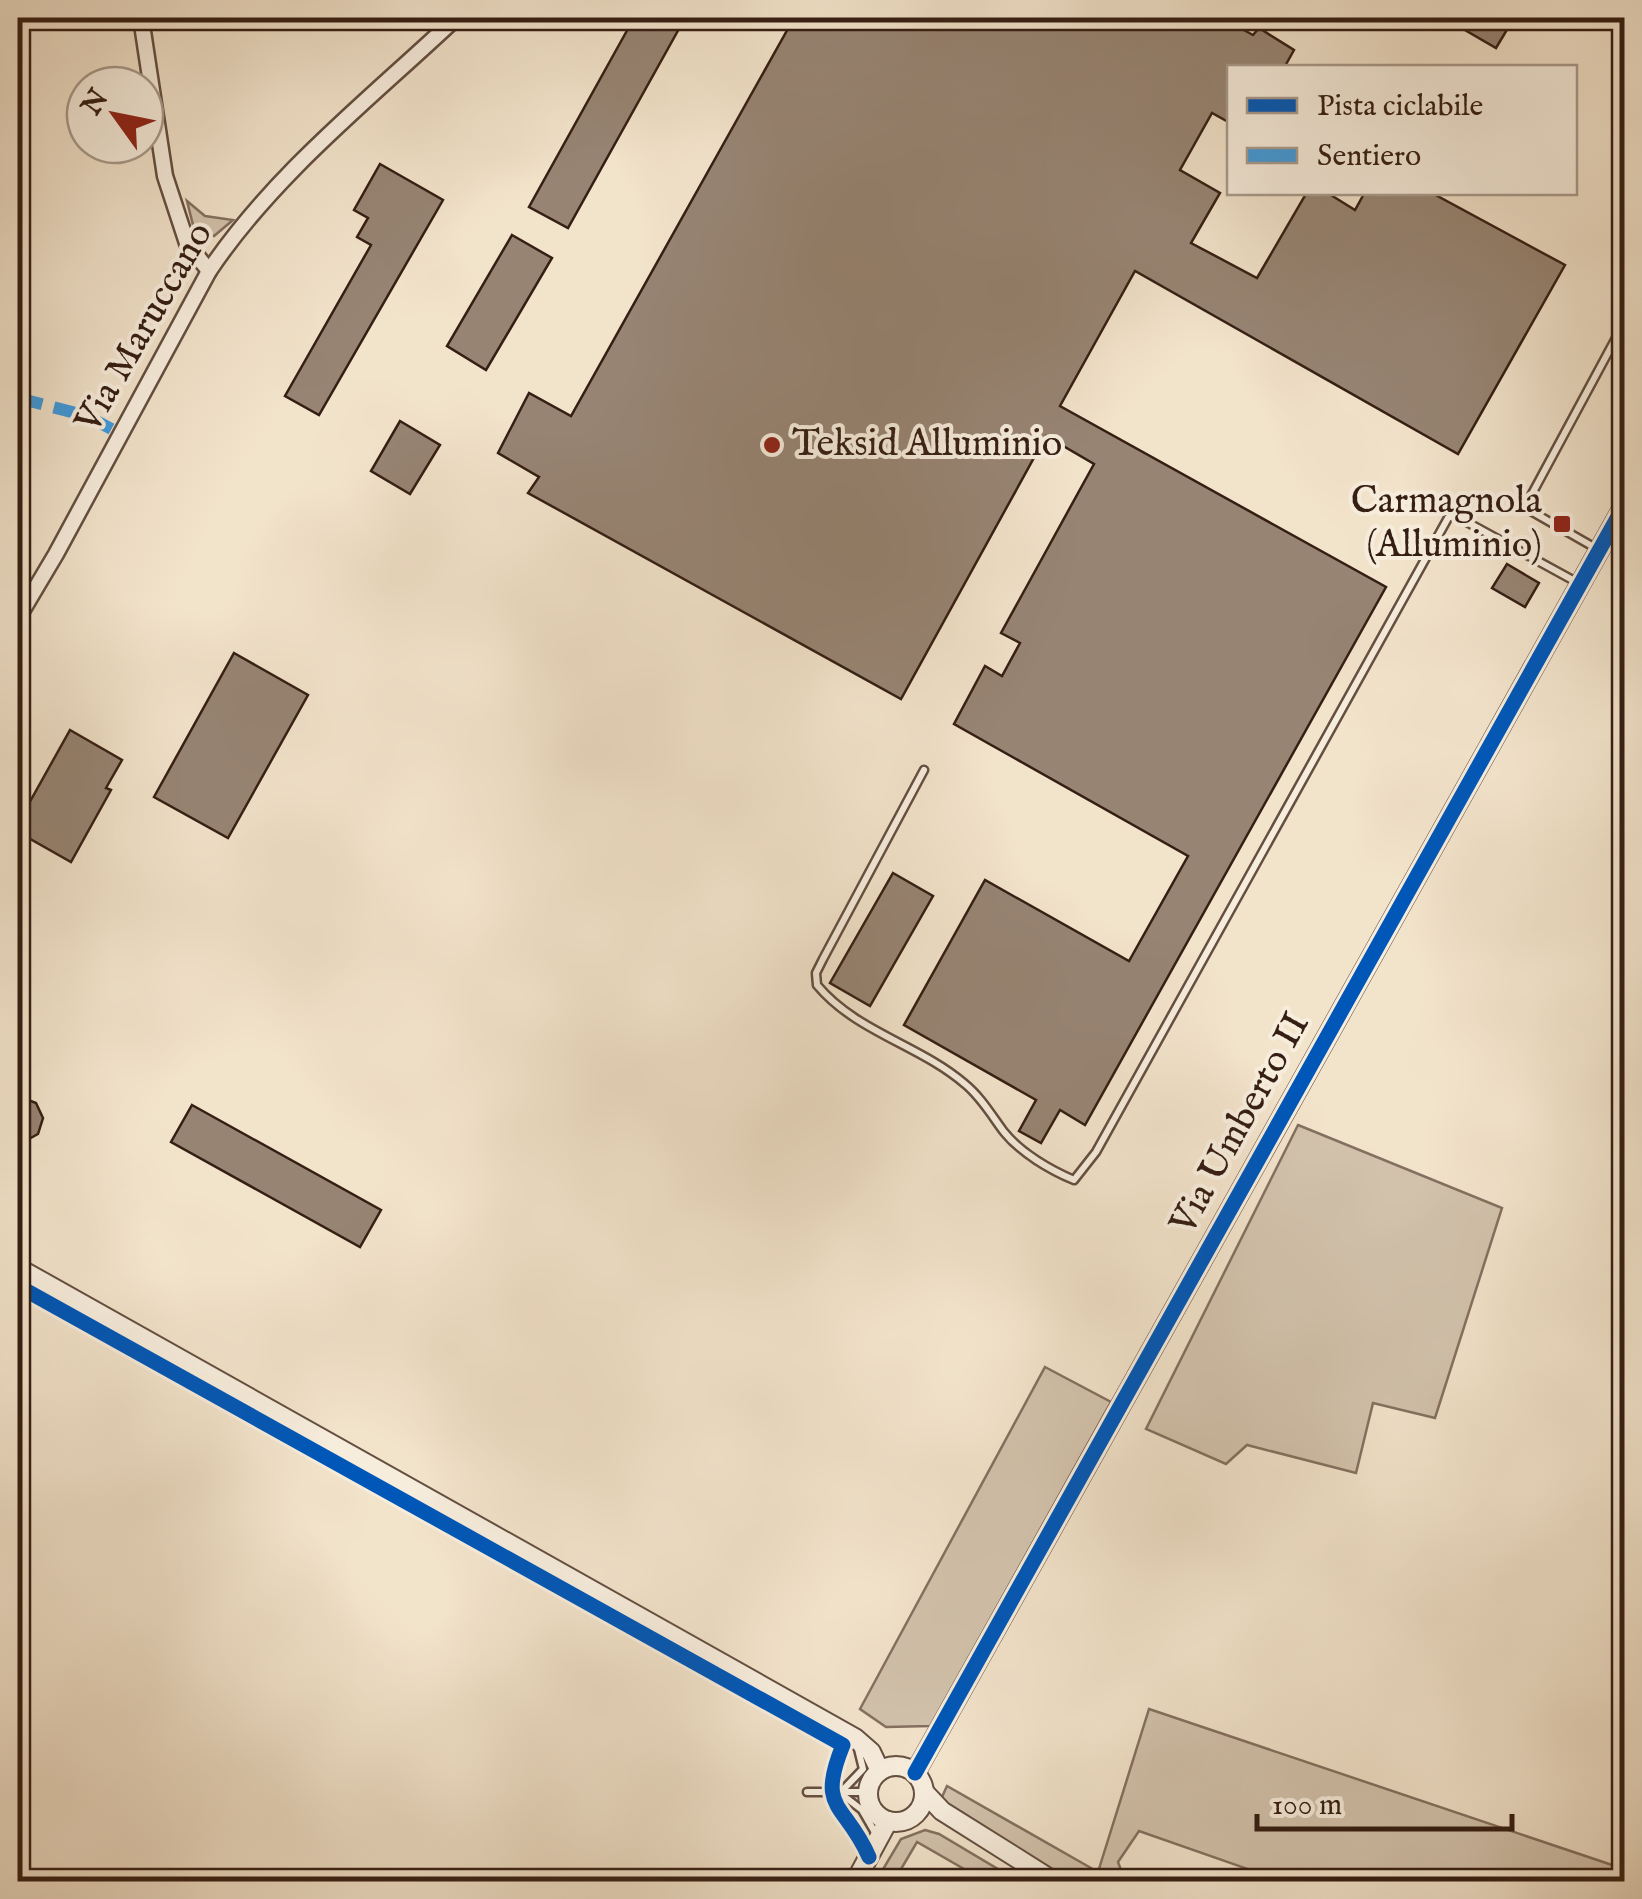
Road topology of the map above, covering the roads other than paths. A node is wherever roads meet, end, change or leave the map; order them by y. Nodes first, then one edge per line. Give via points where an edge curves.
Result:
1 (141, 18) edge
2 (456, 18) edge
3 (209, 271) junction
4 (1624, 324) edge
5 (1622, 517) edge
6 (1600, 550) junction
7 (1581, 585) junction
8 (18, 618) edge
9 (924, 770) dead end
10 (18, 1268) edge
11 (854, 1738) junction
12 (880, 1771) junction
13 (915, 1773) junction
14 (808, 1792) dead end
15 (840, 1792) junction
16 (868, 1792) junction
17 (924, 1793) junction
18 (915, 1815) junction
19 (888, 1821) junction
20 (878, 1838) junction
21 (856, 1882) edge
22 (1033, 1882) edge
23 (1055, 1882) edge

1 - 3 street via 165,176 187,242
2 - 3 street, Via Maruccano via 256,207
3 - 8 street, Via Maruccano
4 - 6 lane via 1526,505
5 - 6 street, Via Umberto II
6 - 7 street, Via Umberto II
7 - 9 lane via 1454,515 1448,518 1096,1152 1074,1180 1007,1136 968,1086 847,1014 817,986 822,959
7 - 13 street, Via Umberto II
10 - 11 street
11 - 12 street
11 - 15 lane via 863,1769
12 - 13 street via 892,1766
12 - 16 street
13 - 17 street
14 - 15 lane
15 - 16 lane
15 - 20 lane via 862,1810
16 - 19 street via 877,1815
17 - 18 street
17 - 23 street
18 - 19 street
18 - 22 street via 936,1821
19 - 20 street
20 - 21 street

